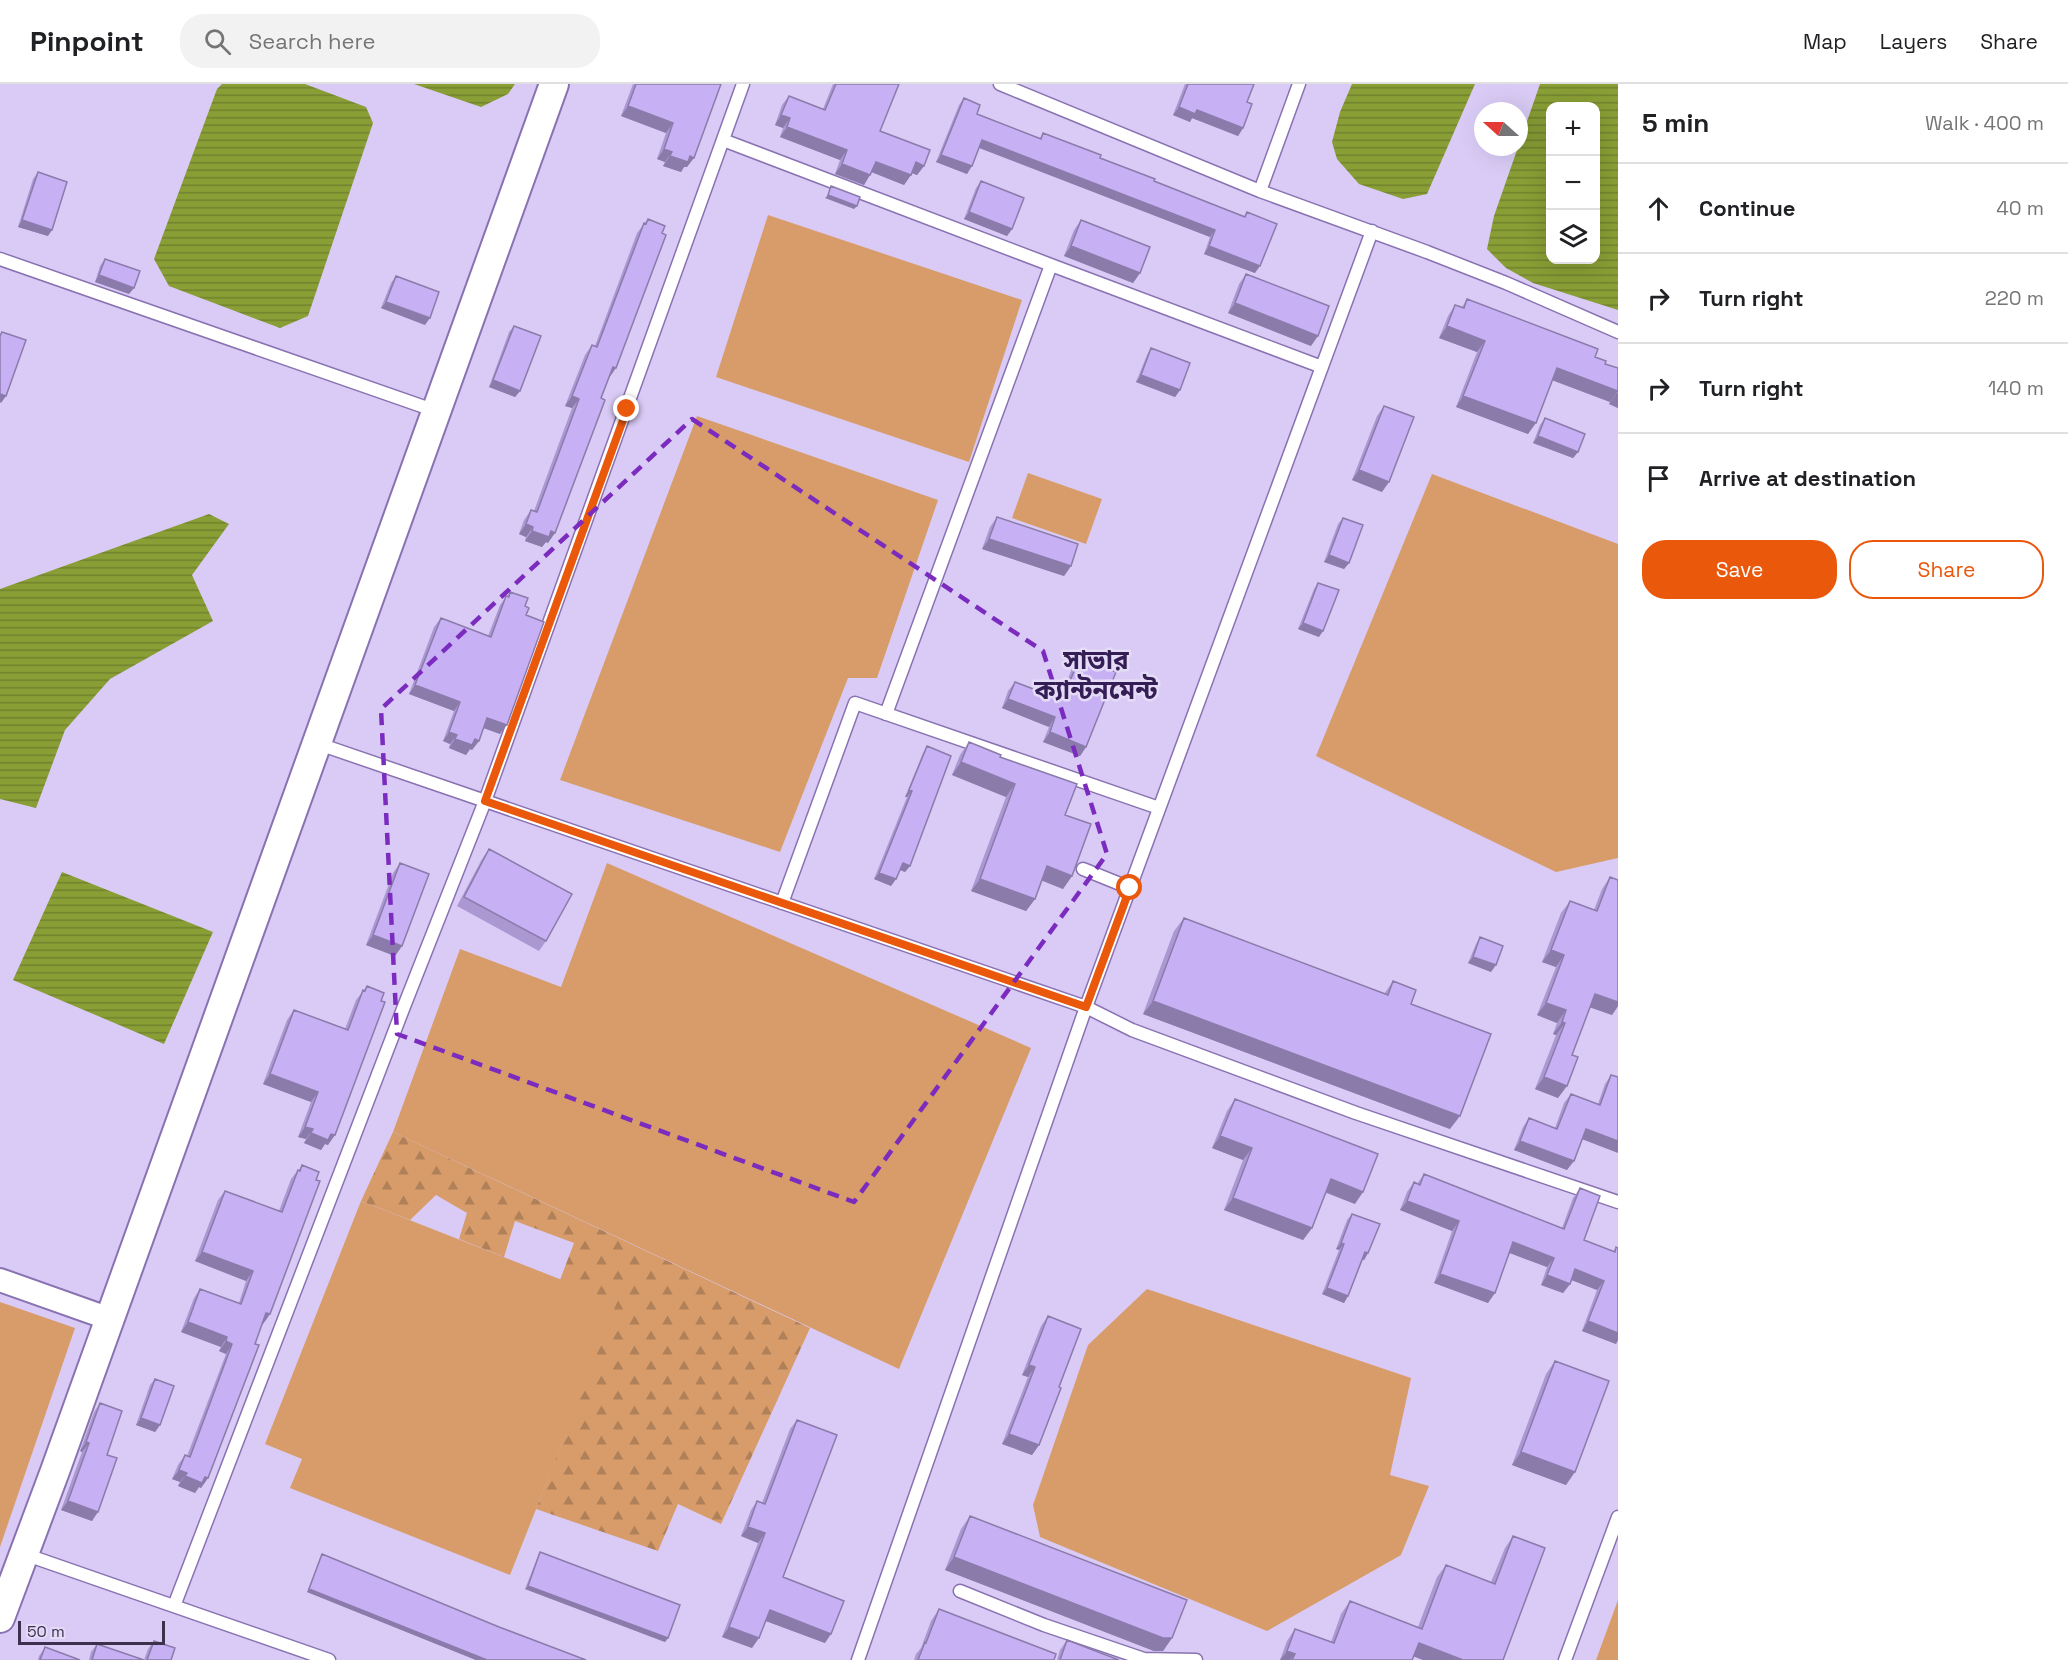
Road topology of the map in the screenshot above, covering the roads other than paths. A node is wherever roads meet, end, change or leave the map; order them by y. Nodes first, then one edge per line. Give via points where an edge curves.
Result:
1 (554, 84) edge
2 (743, 84) edge
3 (1000, 84) edge
4 (1299, 84) edge
5 (723, 140) junction
6 (1260, 192) junction
7 (1372, 231) junction
8 (0, 259) edge
9 (1051, 265) junction
10 (1618, 332) edge
11 (1322, 367) junction
12 (436, 411) junction
13 (886, 714) junction
14 (316, 743) junction
15 (485, 801) junction
16 (1159, 808) junction
17 (1083, 869) edge
18 (1130, 888) junction
19 (782, 903) junction
20 (1086, 1007) junction
21 (1618, 1202) edge
22 (0, 1280) edge
23 (110, 1319) junction
24 (1618, 1517) edge
25 (24, 1554) junction
26 (960, 1591) dead end
27 (174, 1606) junction
28 (0, 1618) edge
29 (329, 1660) edge
30 (858, 1660) edge
31 (1196, 1660) edge
32 (1565, 1660) edge

1 - 12 street
2 - 5 lane
3 - 6 lane
4 - 6 lane
5 - 9 lane
5 - 15 lane
6 - 7 lane
7 - 10 lane
7 - 11 lane
8 - 12 lane
9 - 11 lane
9 - 13 lane
11 - 16 lane
12 - 14 street
13 - 16 lane
13 - 19 lane via 855,703
14 - 15 lane
14 - 23 street
15 - 19 lane
15 - 27 lane
16 - 18 lane
17 - 18 lane
18 - 20 lane
19 - 20 lane
20 - 21 lane via 1132,1030 1345,1109
20 - 30 lane
22 - 23 street
23 - 25 street
24 - 32 lane
25 - 27 lane
25 - 28 street
26 - 31 lane via 1144,1659
27 - 29 lane

